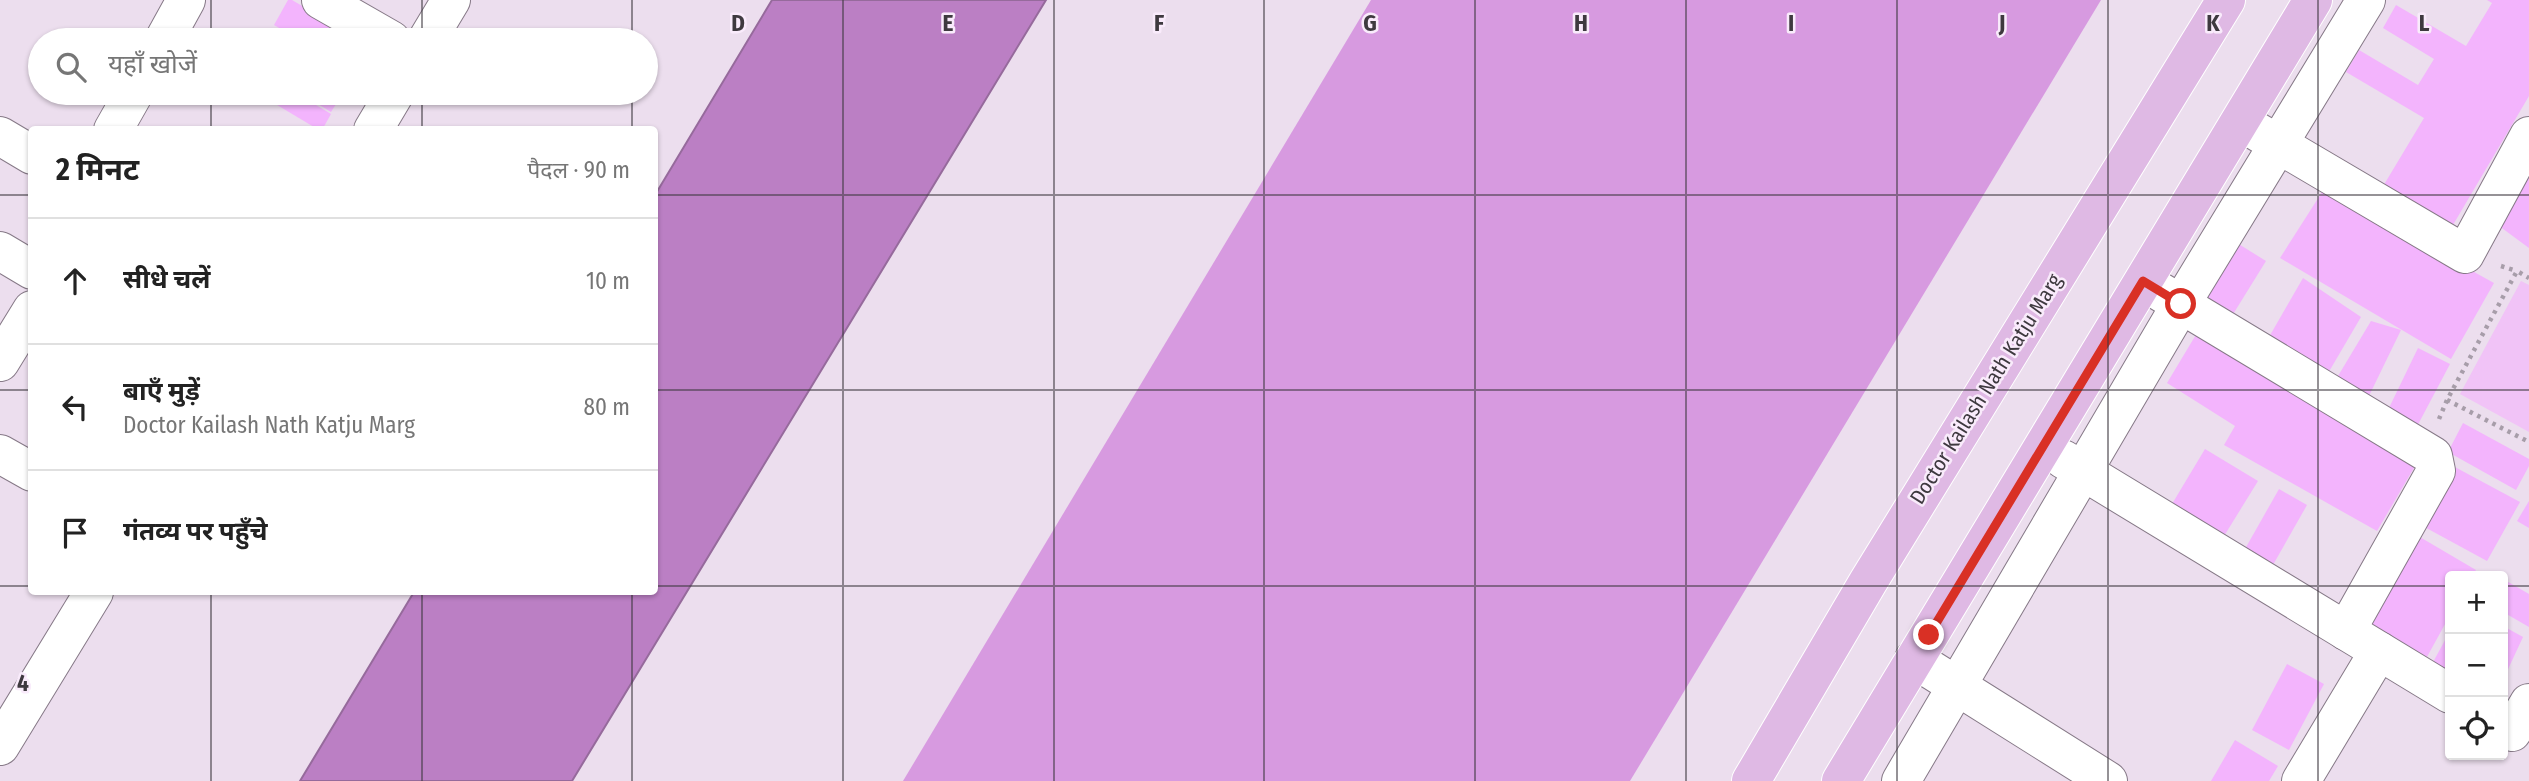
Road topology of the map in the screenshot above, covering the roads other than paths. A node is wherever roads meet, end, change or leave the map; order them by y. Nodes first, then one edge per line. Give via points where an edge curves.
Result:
1 (186, 0) edge
2 (321, 0) edge
3 (452, 0) edge
4 (2226, 0) edge
5 (2366, 0) edge
6 (2308, 2) edge
7 (171, 28) edge
8 (370, 28) edge
9 (434, 28) edge
10 (127, 105) edge
11 (388, 105) edge
12 (2239, 121) junction
13 (115, 126) edge
14 (375, 126) edge
15 (0, 136) edge
16 (2529, 136) edge
17 (2278, 144) junction
18 (28, 153) edge
19 (0, 251) edge
20 (28, 268) edge
21 (2143, 281) junction
22 (2181, 304) junction
23 (28, 316) edge
24 (0, 362) edge
25 (2042, 447) junction
26 (2084, 472) junction
27 (91, 595) edge
28 (2346, 631) junction
29 (2379, 651) junction
30 (1914, 659) junction
31 (1958, 687) junction
32 (2445, 691) edge
33 (0, 746) edge
34 (1751, 781) edge
35 (1841, 781) edge
36 (1901, 781) edge
37 (2108, 781) edge
38 (2301, 781) edge

1 - 7 street
2 - 8 street
3 - 9 street
4 - 34 main road, Doctor Kailash Nath Katju Marg via 1875,570
5 - 17 street
6 - 12 main road
10 - 13 street
11 - 14 street
12 - 17 street
12 - 21 main road
15 - 18 street
16 - 17 street via 2466,254
17 - 22 street
19 - 20 street
21 - 22 street
21 - 25 main road
22 - 26 street
22 - 28 street via 2433,456 2436,471
23 - 24 street
25 - 26 street
25 - 30 main road
26 - 28 street
26 - 31 street
27 - 33 street
28 - 29 street
29 - 32 street
29 - 38 street
30 - 31 street
30 - 35 main road
31 - 36 street
31 - 37 street

